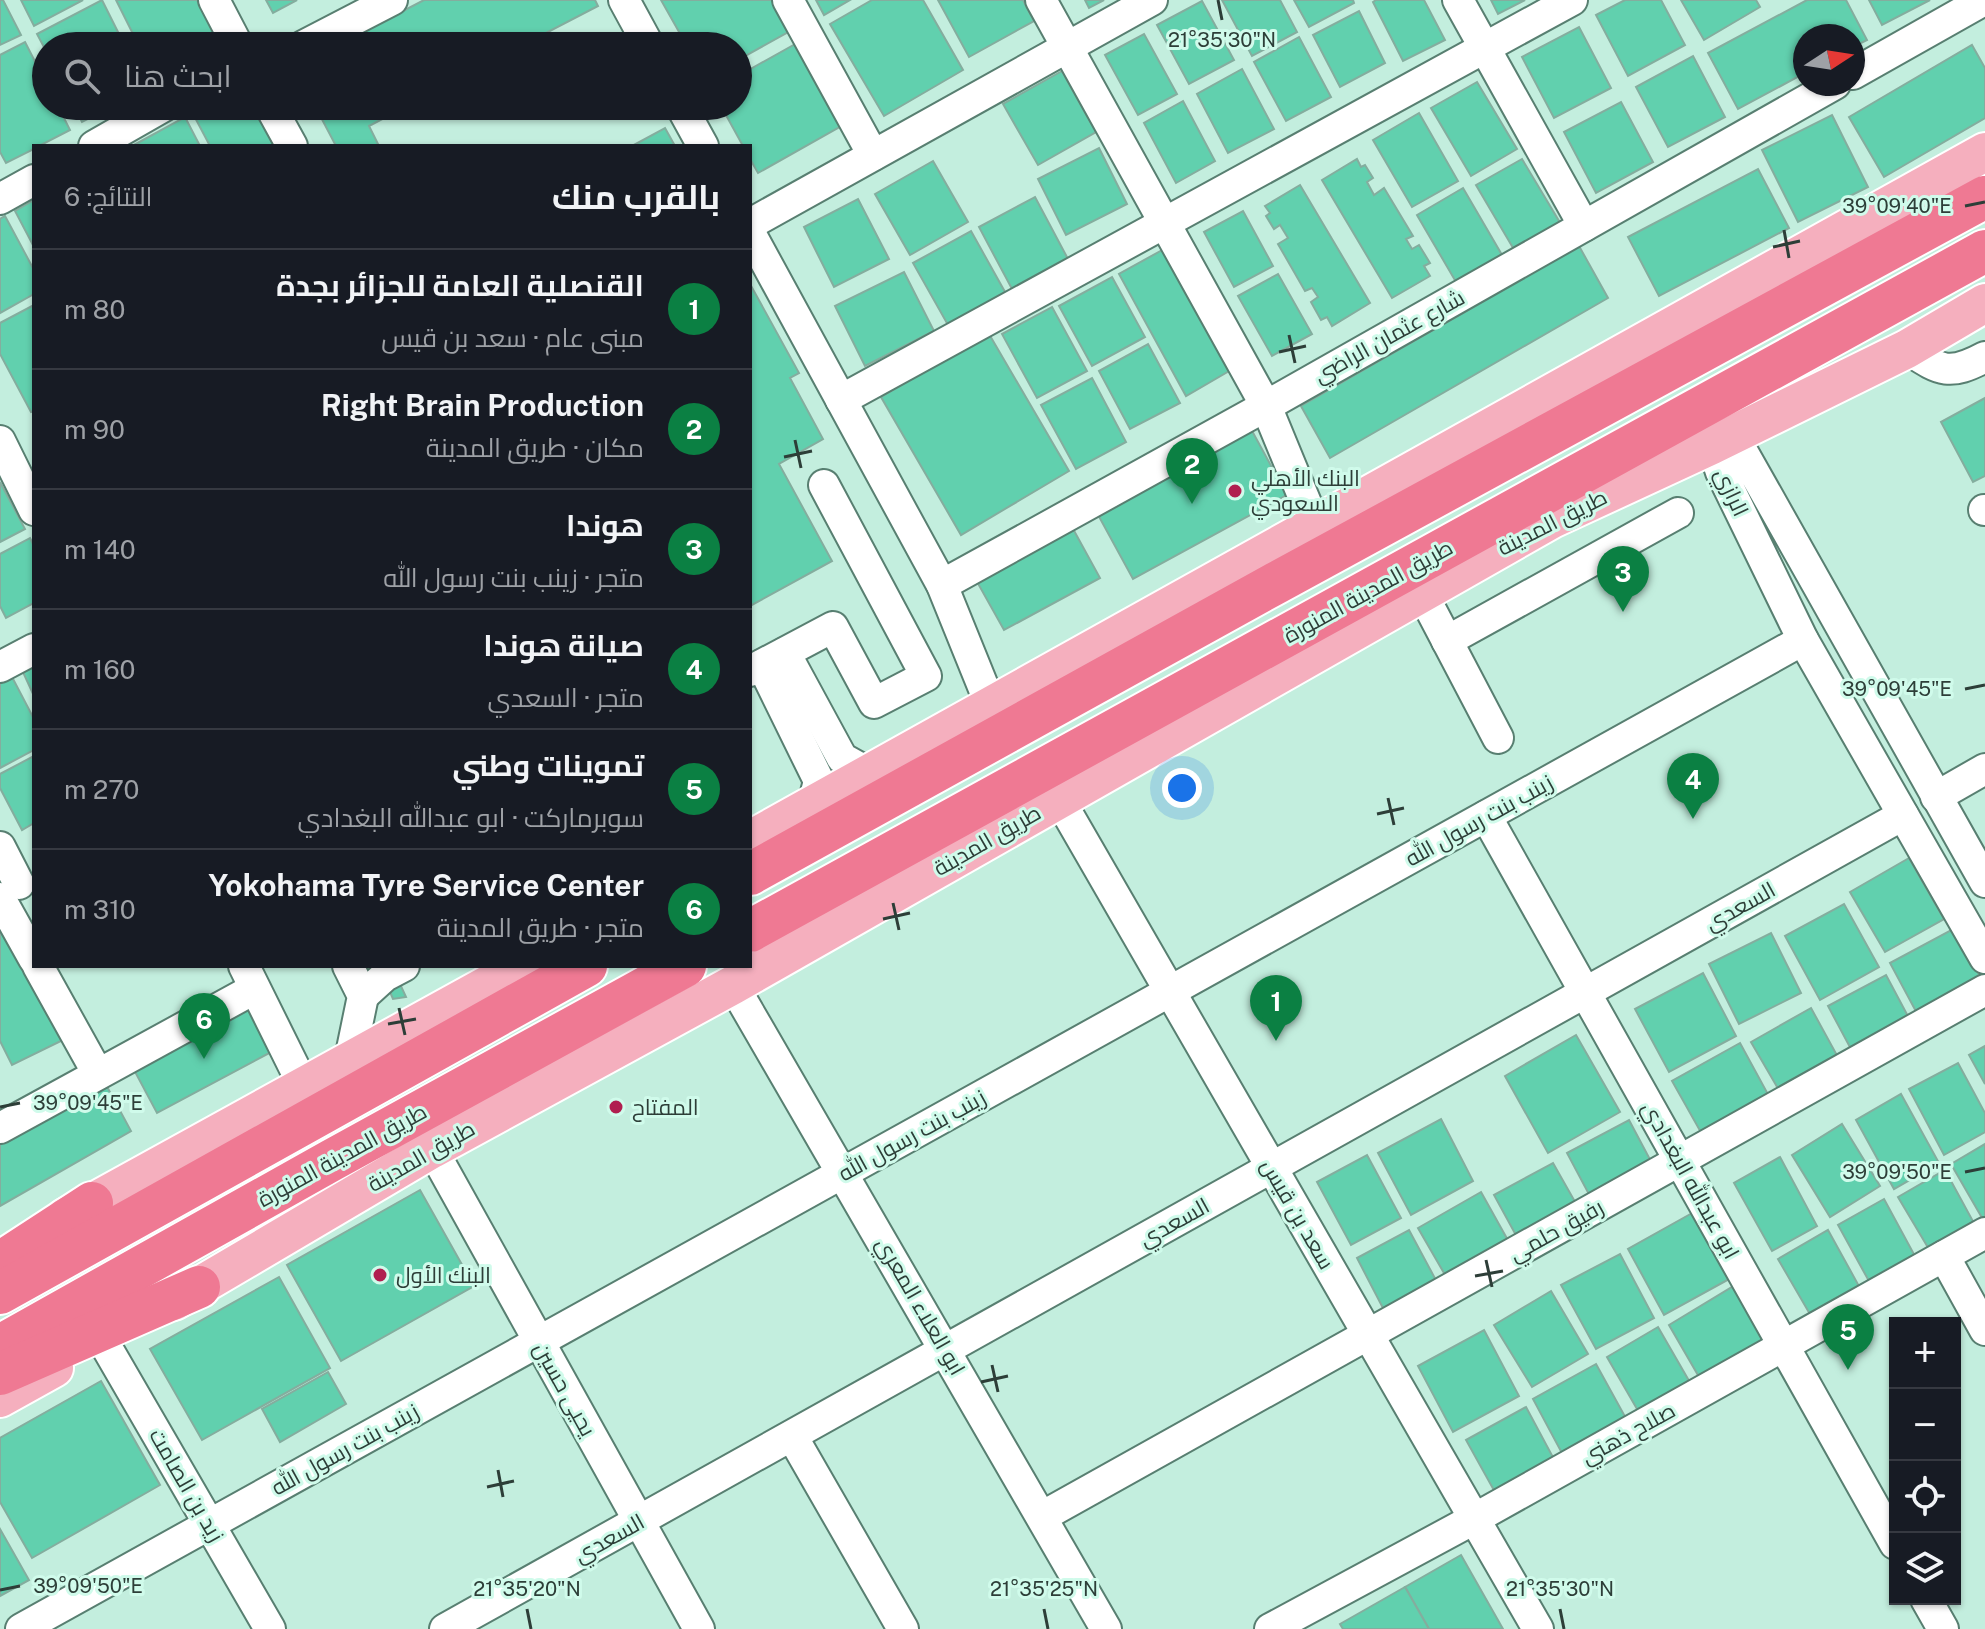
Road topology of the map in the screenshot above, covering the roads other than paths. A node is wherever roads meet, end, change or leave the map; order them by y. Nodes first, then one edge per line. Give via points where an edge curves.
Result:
1 (214, 0) edge
2 (392, 0) edge
3 (624, 0) edge
4 (788, 0) edge
5 (1041, 0) edge
6 (1152, 0) edge
7 (1458, 0) edge
8 (1572, 0) edge
9 (1984, 0) edge
10 (231, 32) edge
11 (330, 32) edge
12 (641, 32) edge
13 (1067, 47) junction
14 (1484, 50) junction
15 (1865, 67) edge
16 (1814, 96) edge
17 (140, 120) edge
18 (278, 120) edge
19 (689, 120) edge
20 (98, 144) edge
21 (291, 144) edge
22 (702, 144) edge
23 (1985, 152) edge
24 (873, 155) junction
25 (1985, 173) edge
26 (32, 181) edge
27 (1985, 197) edge
28 (0, 199) edge
29 (752, 223) edge
30 (1164, 223) junction
31 (1584, 226) junction
32 (752, 237) edge
33 (1985, 251) edge
34 (1985, 281) edge
35 (1985, 303) edge
36 (1738, 332) junction
37 (1907, 349) junction
38 (1985, 357) edge
39 (1749, 382) junction
40 (841, 400) junction
41 (1266, 406) junction
42 (1712, 445) junction
43 (11, 455) edge
44 (824, 485) dead end
45 (32, 505) edge
46 (1678, 513) dead end
47 (1315, 525) junction
48 (1276, 583) junction
49 (942, 585) junction
50 (1422, 593) junction
51 (1803, 640) junction
52 (1447, 641) junction
53 (32, 650) edge
54 (766, 663) edge
55 (0, 667) edge
56 (991, 706) junction
57 (1888, 711) junction
58 (1856, 732) junction
59 (1498, 738) dead end
60 (1985, 769) edge
61 (869, 773) junction
62 (1936, 797) junction
63 (1059, 799) junction
64 (818, 802) junction
65 (1903, 815) junction
66 (1486, 816) junction
67 (955, 818) junction
68 (752, 839) edge
69 (0, 847) edge
70 (752, 873) edge
71 (1985, 882) edge
72 (13, 888) edge
73 (752, 930) edge
74 (32, 952) edge
75 (1985, 958) edge
76 (752, 965) edge
77 (752, 967) edge
78 (39, 968) edge
79 (349, 968) edge
80 (518, 968) edge
81 (582, 968) edge
82 (681, 968) edge
83 (392, 969) edge
84 (743, 972) edge
85 (249, 978) edge
86 (1985, 990) edge
87 (1170, 991) junction
88 (1585, 993) junction
89 (363, 996) junction
90 (350, 1059) junction
91 (98, 1074) junction
92 (303, 1085) junction
93 (0, 1128) edge
94 (432, 1149) junction
95 (1680, 1160) junction
96 (1272, 1168) junction
97 (843, 1173) junction
98 (92, 1203) junction
99 (1985, 1233) edge
100 (0, 1255) edge
101 (1944, 1256) junction
102 (0, 1263) edge
103 (199, 1287) junction
104 (0, 1293) edge
105 (1985, 1330) edge
106 (1368, 1334) junction
107 (103, 1341) junction
108 (539, 1342) junction
109 (0, 1346) edge
110 (1784, 1346) junction
111 (946, 1350) junction
112 (0, 1374) edge
113 (0, 1398) edge
114 (792, 1436) junction
115 (1043, 1516) junction
116 (1474, 1519) junction
117 (639, 1521) junction
118 (210, 1524) junction
119 (1889, 1533) edge
120 (1929, 1605) edge
121 (1321, 1617) edge
122 (21, 1629) edge
123 (270, 1629) edge
124 (445, 1629) edge
125 (699, 1629) edge
126 (903, 1629) edge
127 (1106, 1629) edge
128 (1270, 1629) edge
129 (1538, 1629) edge
130 (1943, 1629) edge

1 - 10 street
2 - 11 street
3 - 12 street
4 - 24 street
5 - 13 street
6 - 13 street
7 - 14 street
8 - 14 street
9 - 15 street
13 - 24 street
13 - 30 street
14 - 30 street
14 - 31 street
16 - 31 street, شارع عثمان الراضي
17 - 20 street
18 - 21 street
19 - 22 street
23 - 47 main road
24 - 29 street
25 - 36 highway
26 - 28 street
27 - 36 highway
30 - 40 street
30 - 41 street
31 - 41 street, شارع عثمان الراضي
32 - 40 street
33 - 39 highway, طريق المدينة المنورة
34 - 39 main road
35 - 37 main road, طريق المدينة
36 - 48 highway
37 - 38 street via 1952,371
37 - 42 main road, طريق المدينة
39 - 67 highway, طريق المدينة المنورة
40 - 49 street
41 - 47 street
41 - 49 street, شارع عثمان الراضي
42 - 50 main road, طريق المدينة via 1552,519
42 - 51 street, الرازي
42 - 57 street, الرازي via 1741,449
43 - 45 street
44 - 54 street via 926,676 874,703 833,627
46 - 52 street
47 - 56 main road
48 - 64 main road
48 - 70 highway
49 - 56 street
50 - 52 street
50 - 63 main road, طريق المدينة
51 - 58 street, الرازي
51 - 66 street, زينب بنت رسول الله
52 - 59 street
53 - 55 street
54 - 61 street via 842,758
54 - 64 street via 819,781
56 - 61 main road
57 - 58 street
57 - 62 street, الرازي
58 - 65 street, الرازي
60 - 62 street
61 - 64 main road
62 - 71 street, الرازي
63 - 77 main road, طريق المدينة
63 - 87 street, سعد بن قيس
64 - 68 main road
65 - 75 street, الرازي
65 - 88 street, السعدي
66 - 87 street, زينب بنت رسول الله
66 - 88 street, ابو عبدالله البغدادي
67 - 73 highway, طريق المدينة المنورة
67 - 76 main road
69 - 72 street
72 - 74 street
78 - 91 street
79 - 89 street
80 - 90 main road
81 - 104 highway, طريق المدينة المنورة
82 - 109 highway, طريق المدينة المنورة
83 - 89 street
84 - 94 main road, طريق المدينة via 688,1008
84 - 97 street, ابو العلاء المعري
85 - 91 street
85 - 92 street
86 - 95 street, رفيق حلمي
87 - 96 street, سعد بن قيس
87 - 97 street, زينب بنت رسول الله
88 - 95 street, ابو عبدالله البغدادي
88 - 96 street, السعدي
89 - 90 street
90 - 92 main road
91 - 93 street
92 - 98 main road
94 - 103 main road, طريق المدينة
94 - 108 street, يحيى حسين
95 - 106 street, رفيق حلمي
95 - 110 street, ابو عبدالله البغدادي
96 - 106 street, سعد بن قيس
96 - 111 street, السعدي
97 - 108 street, زينب بنت رسول الله
97 - 111 street, ابو العلاء المعري
98 - 100 main road
98 - 102 highway
99 - 101 street, صلاح ذهني
101 - 105 street
101 - 110 street, صلاح ذهني
103 - 107 main road, طريق المدينة
103 - 112 highway
106 - 115 street, رفيق حلمي
106 - 116 street, سعد بن قيس
107 - 113 main road, طريق المدينة
107 - 118 street, زيد بن الصامت
108 - 117 street, يحيى حسين
108 - 118 street, زينب بنت رسول الله
110 - 116 street, صلاح ذهني
110 - 119 street, ابو عبدالله البغدادي
111 - 114 street, السعدي
111 - 115 street, ابو العلاء المعري
114 - 117 street, السعدي
114 - 126 street
115 - 127 street, ابو العلاء المعري
116 - 121 street, صلاح ذهني
116 - 129 street, سعد بن قيس
117 - 124 street, السعدي
117 - 125 street, يحيى حسين
118 - 122 street, زينب بنت رسول الله
118 - 123 street, زيد بن الصامت
120 - 130 street
121 - 128 street, صلاح ذهني

